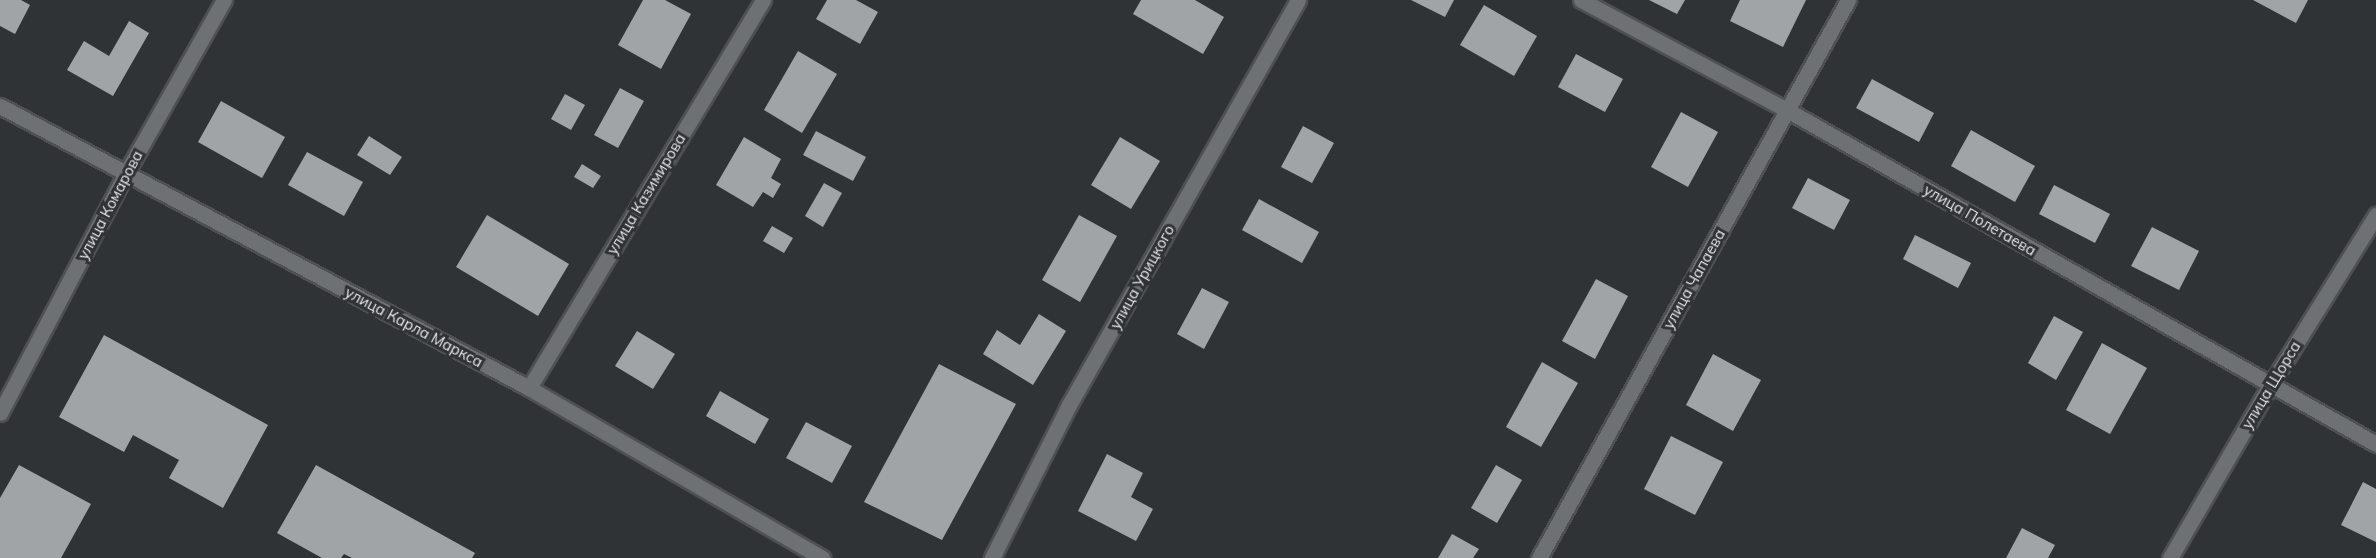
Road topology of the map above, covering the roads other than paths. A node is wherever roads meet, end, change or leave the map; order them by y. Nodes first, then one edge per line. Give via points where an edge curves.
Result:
1 (224, 0) edge
2 (763, 0) edge
3 (1298, 0) edge
4 (1581, 0) edge
5 (1848, 0) edge
6 (0, 106) edge
7 (1787, 110) junction
8 (126, 173) junction
9 (2376, 215) edge
10 (2269, 387) junction
11 (529, 388) junction
12 (0, 413) edge
13 (2376, 444) edge
14 (822, 558) edge
15 (992, 558) edge
16 (1539, 558) edge
17 (2170, 558) edge

1 - 8 street, улица Комарова
2 - 11 street, улица Казимирова
3 - 15 street, улица Урицкого via 1069,405
4 - 7 street, улица Полетаева
5 - 7 street, улица Чапаева
6 - 8 street, улица Карла Маркса
7 - 10 street, улица Полетаева
7 - 16 street, улица Чапаева
8 - 11 street, улица Карла Маркса
8 - 12 street, улица Комарова
9 - 10 street, улица Щорса
10 - 13 street, улица Полетаева
10 - 17 street, улица Щорса
11 - 14 street, улица Карла Маркса

